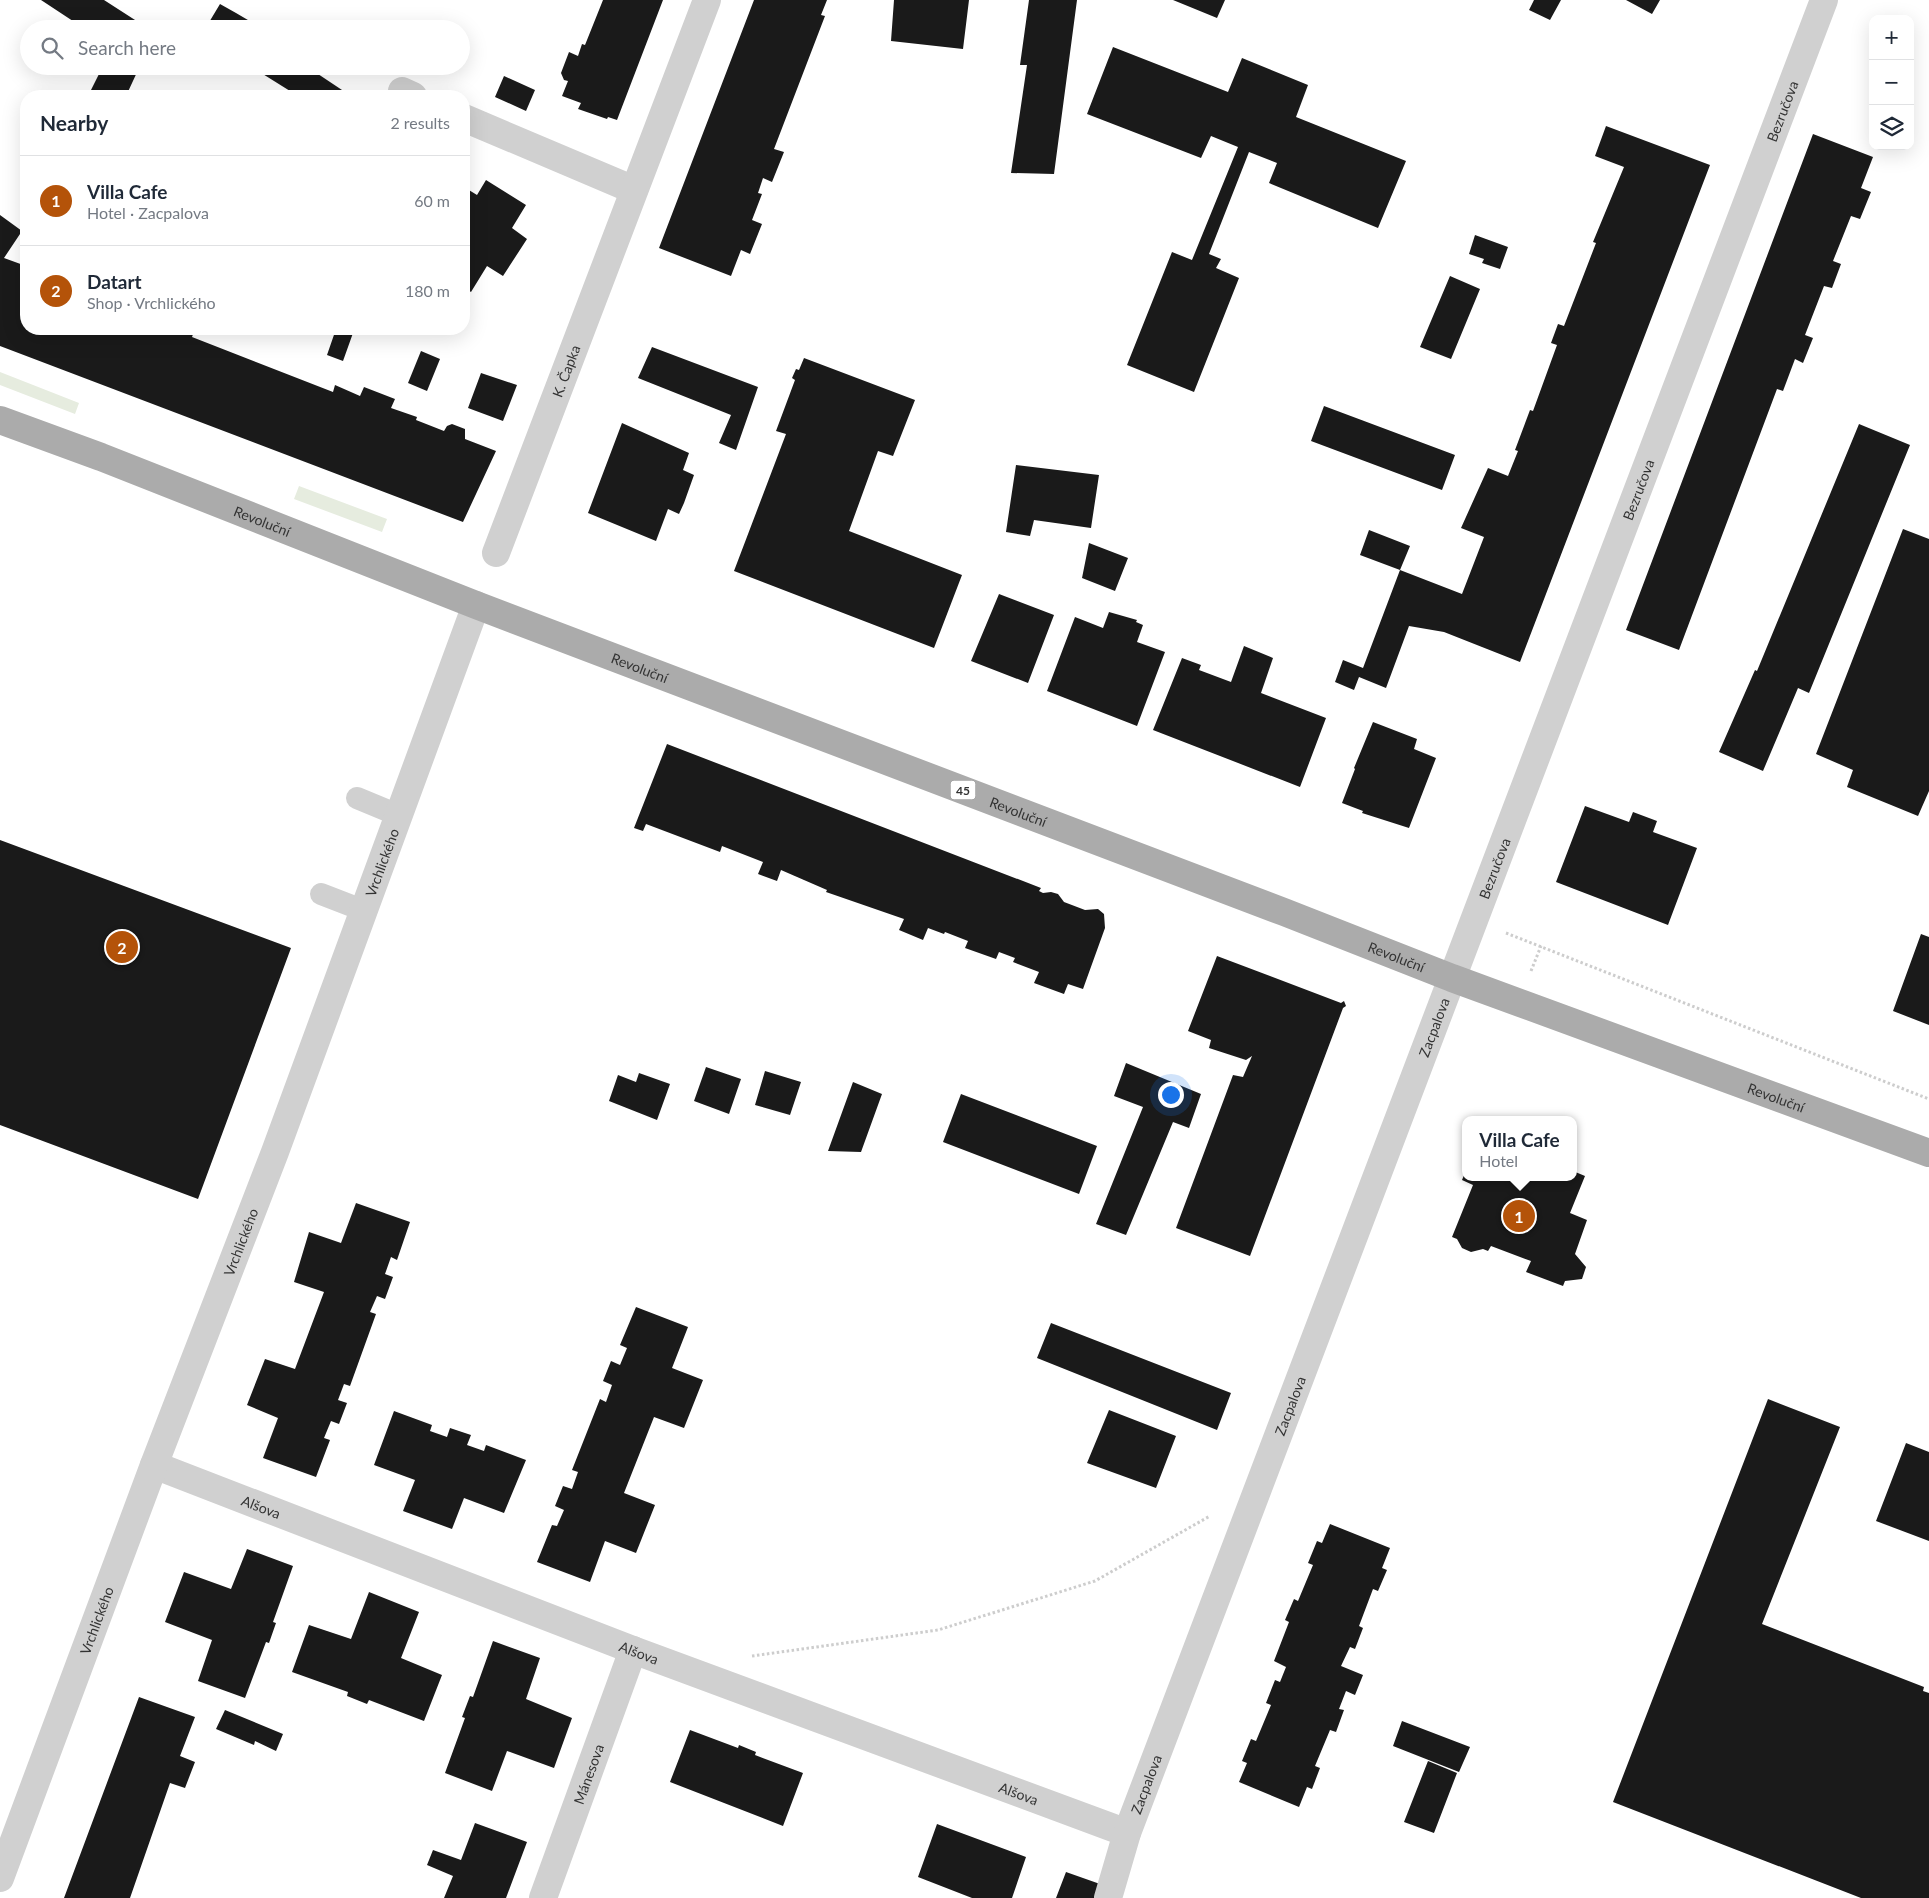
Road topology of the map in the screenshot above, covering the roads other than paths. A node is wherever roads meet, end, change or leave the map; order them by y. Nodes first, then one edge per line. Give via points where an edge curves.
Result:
1 (707, 0) edge
2 (1824, 0) edge
3 (470, 121) edge
4 (634, 190) junction
5 (0, 420) edge
6 (496, 553) dead end
7 (476, 605) junction
8 (357, 798) dead end
9 (398, 815) junction
10 (321, 894) dead end
11 (365, 911) junction
12 (1452, 978) junction
13 (1929, 1153) edge
14 (154, 1465) junction
15 (633, 1650) junction
16 (1127, 1833) junction
17 (0, 1878) edge
18 (543, 1898) edge
19 (1108, 1898) edge

1 - 4 street, K. Čapka
2 - 12 street, Bezručova
3 - 4 street
4 - 6 street, K. Čapka
5 - 7 main road, Revoluční / 45
7 - 9 street, Vrchlického
7 - 12 main road, Revoluční / 45
8 - 9 lane
9 - 11 street, Vrchlického
10 - 11 lane
11 - 14 street, Vrchlického
12 - 13 main road, Revoluční / 45
12 - 16 street, Zacpalova
14 - 15 street, Alšova
14 - 17 street, Vrchlického
15 - 16 street, Alšova
15 - 18 street, Mánesova
16 - 19 street, Zacpalova

